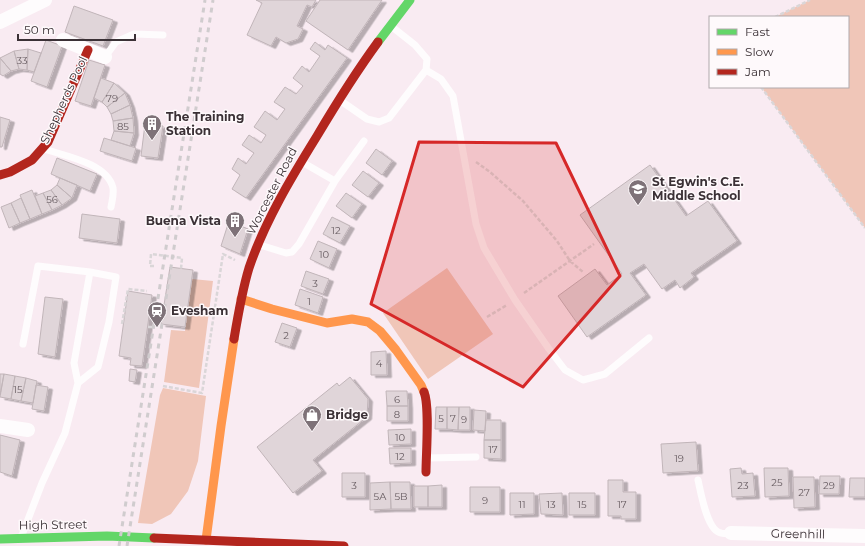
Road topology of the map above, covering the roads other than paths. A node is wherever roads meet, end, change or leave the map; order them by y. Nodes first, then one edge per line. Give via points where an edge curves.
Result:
1 (45, 0) edge
2 (410, 0) edge
3 (0, 22) edge
4 (390, 24) junction
5 (163, 35) dead end
6 (63, 40) dead end
7 (88, 50) junction
8 (105, 57) joint
9 (426, 70) junction
10 (339, 99) junction
11 (364, 141) dead end
12 (42, 148) junction
13 (300, 161) junction
14 (0, 175) edge
15 (335, 181) junction
16 (111, 207) dead end
17 (259, 244) junction
18 (90, 272) junction
19 (241, 299) junction
20 (649, 338) dead end
21 (23, 344) dead end
22 (78, 383) junction
23 (0, 426) edge
24 (28, 430) dead end
25 (476, 457) dead end
26 (427, 458) junction
27 (426, 472) dead end
28 (698, 480) dead end
29 (731, 533) joint
30 (865, 536) edge
31 (0, 539) edge
32 (155, 540) edge
33 (206, 540) junction
34 (21, 542) edge
35 (275, 545) edge
36 (344, 546) edge

1 - 3 street
2 - 4 main road, Worcester Road
4 - 9 lane via 427,59
4 - 10 main road, Worcester Road
5 - 8 lane via 134,34 116,42
6 - 7 street, Shepherds Pool
7 - 8 street, Shepherds Pool
7 - 12 main road, Shepherds Pool via 48,142
9 - 10 lane via 389,118 380,122 367,119
9 - 20 lane via 441,79 453,96 476,224 484,248 515,300 565,370 583,380 604,374
10 - 13 main road, Worcester Road
11 - 15 lane
12 - 14 main road, Shepherds Pool via 32,160
12 - 16 lane via 89,164 105,174 113,187
13 - 15 lane
13 - 17 main road, Worcester Road via 267,222
15 - 17 lane via 292,252 286,253
17 - 19 main road, Worcester Road
18 - 21 lane via 38,266
18 - 22 lane via 74,363
18 - 22 lane via 116,277 98,367
19 - 26 main road via 327,323 352,319 368,322 380,331 421,385 426,396
19 - 33 main road, Worcester Road
22 - 34 lane via 65,433 42,483
23 - 24 street
25 - 26 lane
26 - 27 main road
28 - 29 lane via 714,529 721,533
29 - 30 street, Greenhill
31 - 34 main road, High Street
32 - 33 main road
32 - 34 main road, High Street via 107,536
33 - 35 main road
35 - 36 main road

